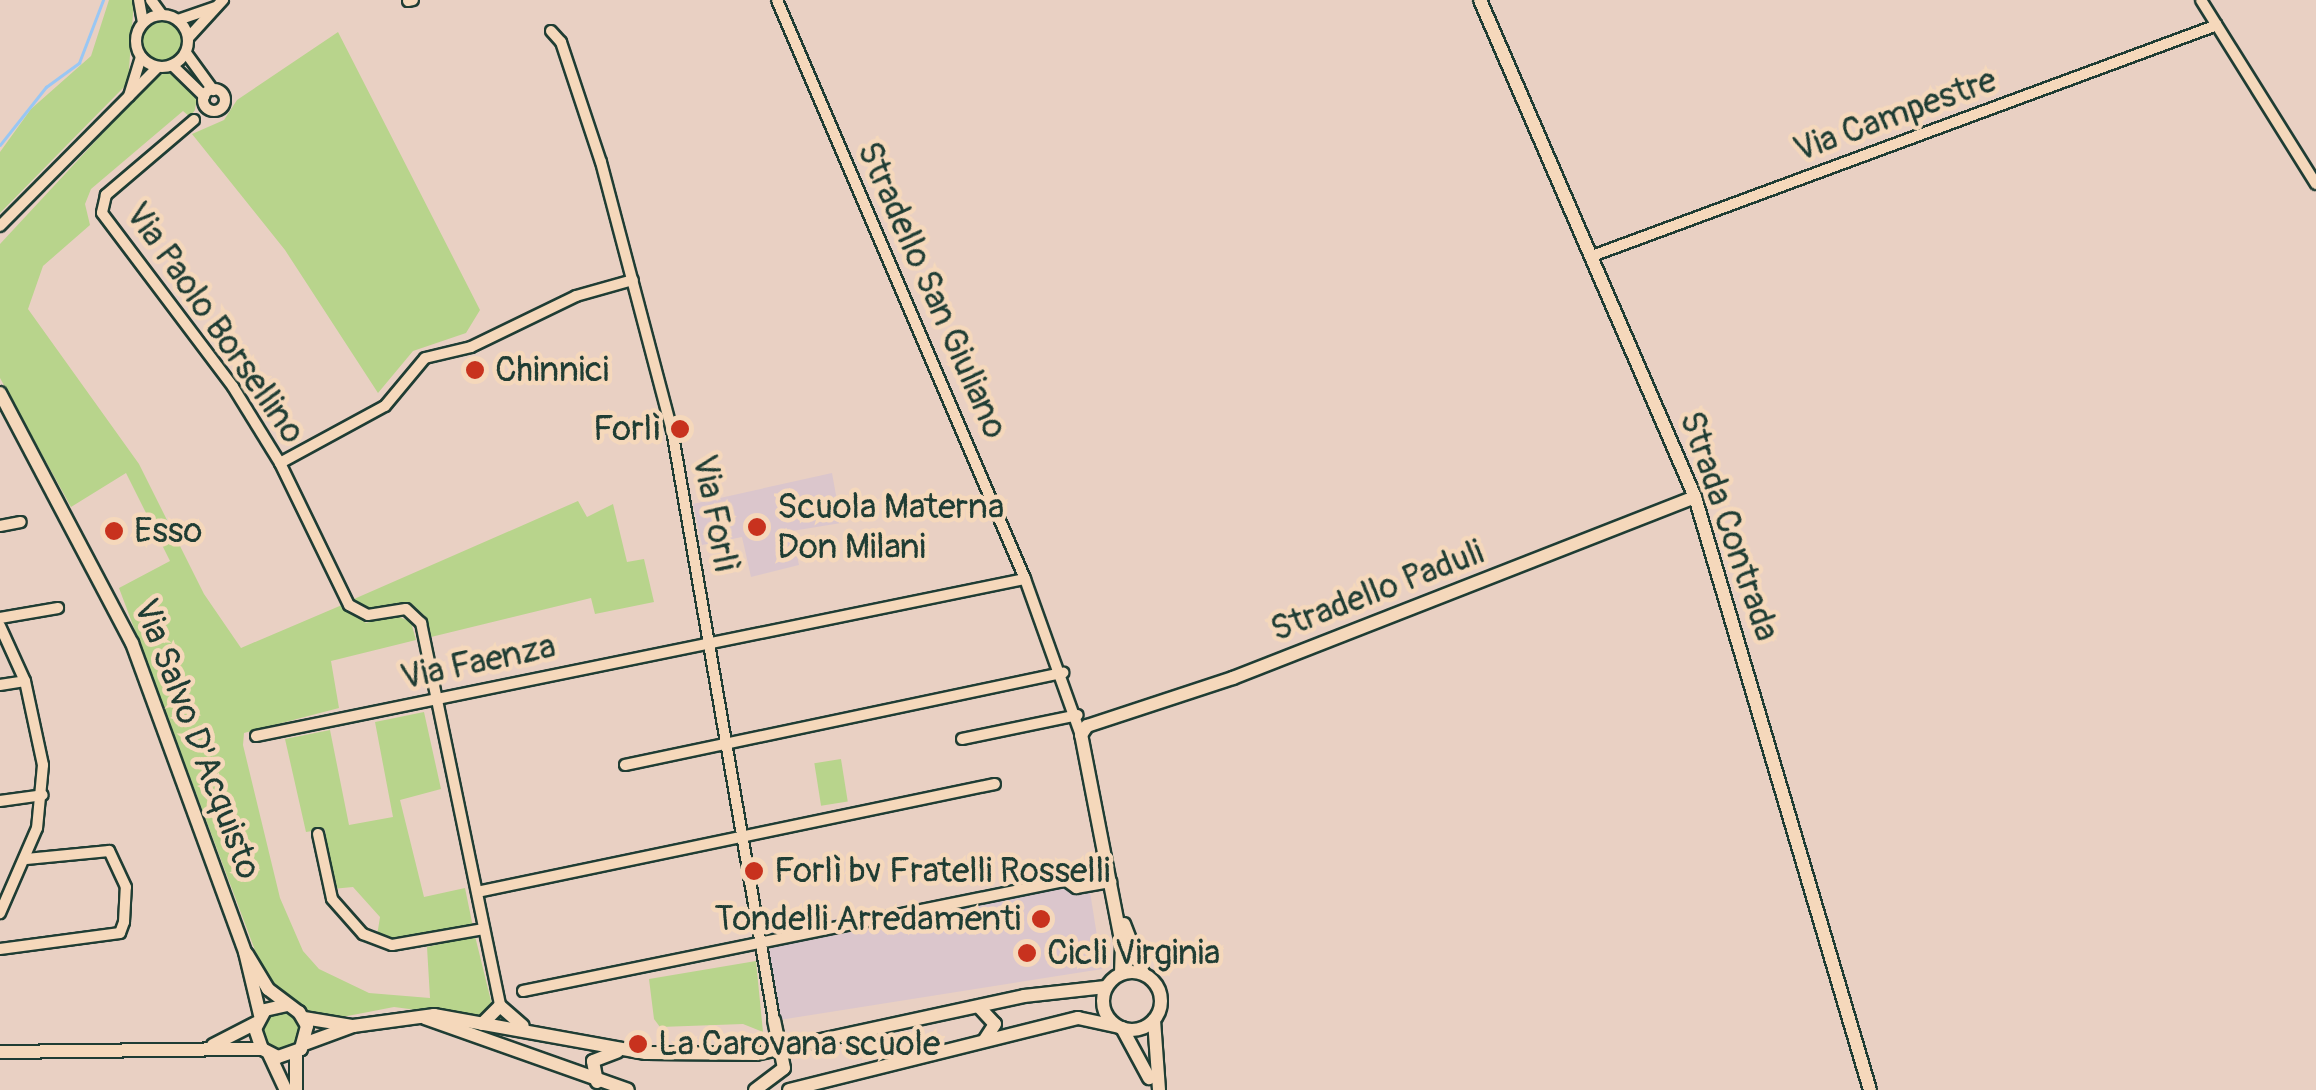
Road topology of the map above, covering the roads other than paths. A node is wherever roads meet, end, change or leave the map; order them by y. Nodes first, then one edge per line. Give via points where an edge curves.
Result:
1 (138, 0) edge
2 (150, 0) edge
3 (777, 0) edge
4 (1480, 0) edge
5 (2202, 0) edge
6 (220, 3) edge
7 (160, 14) junction
8 (178, 20) junction
9 (143, 22) junction
10 (2217, 25) junction
11 (550, 31) dead end
12 (188, 38) junction
13 (186, 52) junction
14 (141, 57) junction
15 (172, 65) junction
16 (158, 67) junction
17 (207, 95) junction
18 (129, 96) junction
19 (213, 111) junction
20 (194, 120) junction
21 (2316, 184) edge
22 (0, 226) edge
23 (1592, 256) junction
24 (633, 280) junction
25 (0, 393) edge
26 (280, 463) junction
27 (1695, 497) junction
28 (20, 522) dead end
29 (0, 526) edge
30 (1025, 579) junction
31 (58, 608) dead end
32 (0, 618) edge
33 (0, 626) edge
34 (712, 642) junction
35 (1064, 673) junction
36 (25, 681) junction
37 (0, 685) edge
38 (437, 699) junction
39 (1078, 715) junction
40 (1082, 735) junction
41 (256, 736) dead end
42 (962, 739) dead end
43 (727, 745) junction
44 (625, 765) dead end
45 (994, 784) dead end
46 (43, 795) junction
47 (0, 801) edge
48 (318, 834) dead end
49 (741, 837) junction
50 (26, 859) junction
51 (1111, 884) junction
52 (477, 892) junction
53 (4, 896) edge
54 (0, 912) edge
55 (484, 928) junction
56 (757, 943) junction
57 (0, 949) edge
58 (245, 952) junction
59 (1121, 973) junction
60 (1143, 973) junction
61 (1106, 987) junction
62 (523, 991) dead end
63 (287, 1005) junction
64 (500, 1006) junction
65 (980, 1008) junction
66 (304, 1018) junction
67 (424, 1018) junction
68 (258, 1019) junction
69 (1154, 1020) junction
70 (482, 1024) junction
71 (353, 1026) junction
72 (777, 1026) junction
73 (1120, 1027) junction
74 (861, 1034) junction
75 (571, 1038) junction
76 (212, 1046) junction
77 (300, 1048) junction
78 (634, 1051) junction
79 (784, 1051) junction
80 (0, 1052) edge
81 (266, 1052) junction
82 (958, 1053) junction
83 (756, 1054) junction
84 (598, 1082) junction
85 (286, 1090) edge
86 (296, 1090) edge
87 (628, 1090) edge
88 (754, 1090) edge
89 (789, 1090) edge
90 (1156, 1090) edge
91 (1870, 1090) edge

1 - 9 street
2 - 7 street
3 - 30 street, Stradello San Giuliano
4 - 23 street, Strada Contrada
5 - 10 street
6 - 8 street
6 - 12 street
7 - 8 street
7 - 9 street
8 - 12 street
9 - 14 street via 136,36
10 - 21 street
10 - 23 street, Via Campestre
11 - 24 street, Via Forlì via 566,56
12 - 13 street
13 - 15 street
13 - 17 street
14 - 16 street
14 - 18 street
15 - 16 street
15 - 17 street
16 - 18 street
17 - 19 street
17 - 19 street via 225,102
17 - 20 street
18 - 22 street
19 - 20 street
20 - 26 street, Via Paolo Borsellino via 100,208 191,325
23 - 27 street, Strada Contrada
24 - 26 street via 576,296 471,347 426,358 384,406
24 - 34 street, Via Forlì via 672,430
25 - 58 street, Via Salvo D'Acquisto via 132,644
26 - 38 street, Via Paolo Borsellino via 352,609 368,615 400,607 421,623
27 - 40 street, Stradello Paduli via 1233,678 1091,724
27 - 91 street, Strada Contrada
28 - 29 street
30 - 34 street, Via Faenza
30 - 35 street, Stradello San Giuliano
31 - 32 street
33 - 36 street
34 - 38 street, Via Faenza
34 - 43 street, Via Forlì
35 - 39 street, Stradello San Giuliano
35 - 43 street
36 - 37 street
36 - 46 street via 40,738
38 - 41 street, Via Faenza
38 - 52 street
39 - 40 street, Stradello San Giuliano
39 - 42 street
40 - 51 street, Stradello San Giuliano
43 - 44 street
43 - 49 street, Via Forlì
45 - 49 street
46 - 47 street
46 - 50 street
48 - 55 street via 332,899 363,934 392,946
49 - 52 street
49 - 56 street, Via Forlì
50 - 53 street
50 - 57 street via 105,848 122,871 127,912 120,934
51 - 56 street via 1070,883
51 - 59 street, Stradello San Giuliano
51 - 60 street, Stradello San Giuliano
52 - 55 street
53 - 54 street
55 - 64 street
56 - 62 street
56 - 72 street, Via Forlì
58 - 63 street, Via Salvo D'Acquisto
58 - 68 street, Via Salvo D'Acquisto
59 - 60 street
59 - 61 street
60 - 69 street via 1160,992
61 - 65 street
61 - 73 street via 1104,1009
63 - 66 street, Via Salvo D'Acquisto
63 - 68 street
64 - 70 street
64 - 75 street via 512,1021
65 - 74 street
65 - 82 street via 992,1016 996,1031
66 - 71 street
66 - 77 street
67 - 70 street
67 - 71 street
67 - 84 street
68 - 76 street
68 - 81 street, Via Salvo D'Acquisto
69 - 73 street via 1139,1029
69 - 90 street
70 - 75 street
71 - 77 street
72 - 74 street via 800,1041
72 - 79 street
72 - 83 street
73 - 82 street via 1078,1018
73 - 90 street via 1139,1050
74 - 79 street
75 - 78 street
76 - 80 street via 47,1056
76 - 81 street
77 - 81 street
77 - 86 street
78 - 83 street
78 - 84 street via 597,1057
79 - 83 street
79 - 88 street via 777,1079
81 - 85 street, Via Salvo D'Acquisto
82 - 89 street
84 - 87 street

